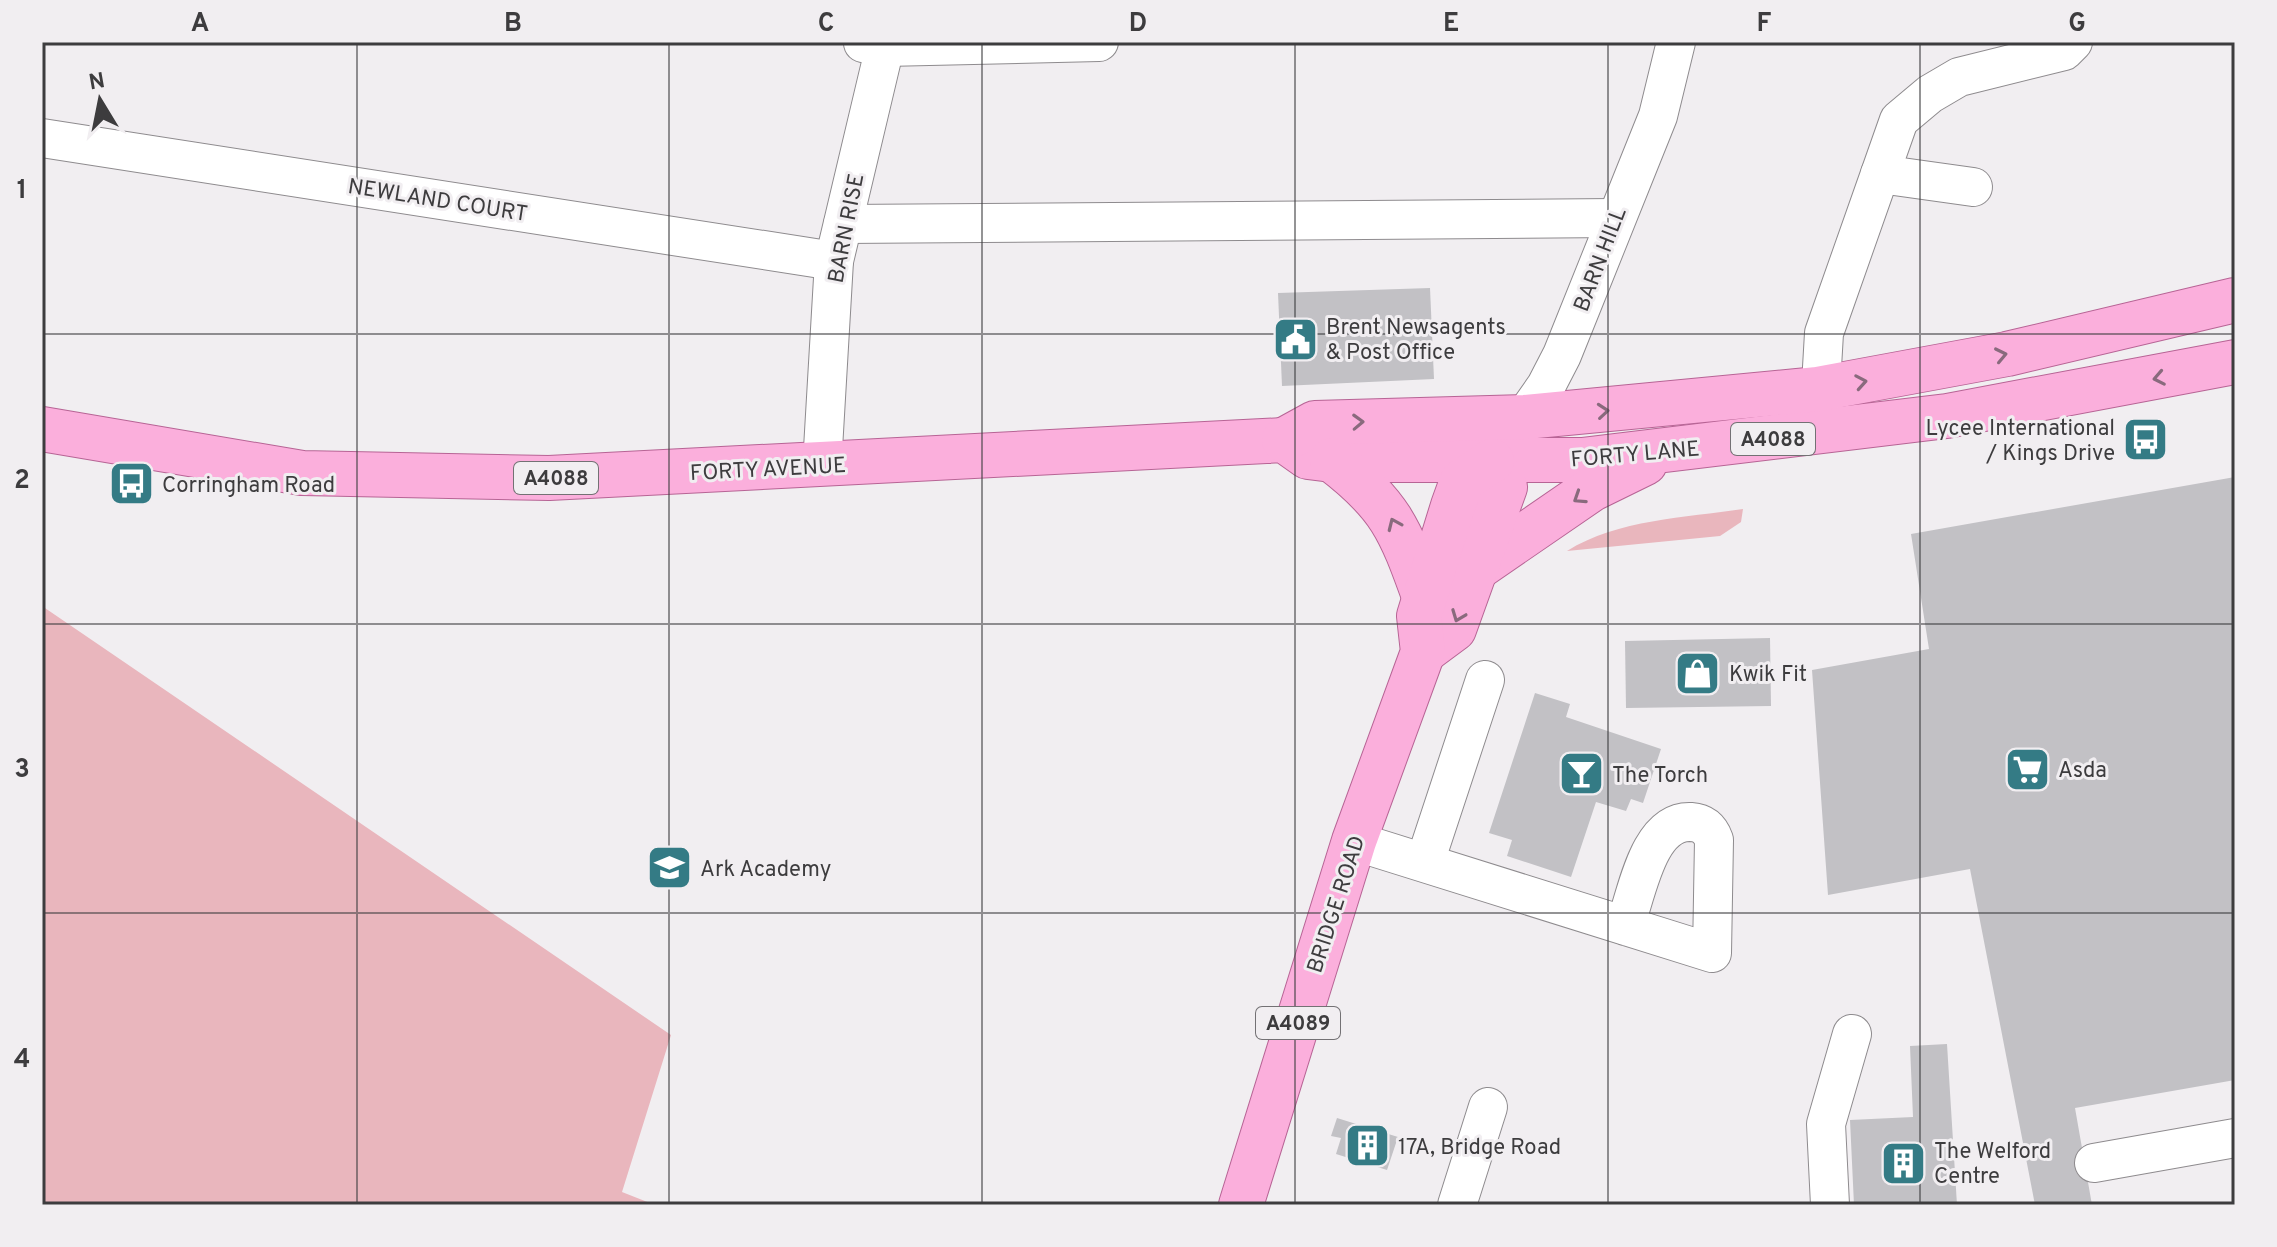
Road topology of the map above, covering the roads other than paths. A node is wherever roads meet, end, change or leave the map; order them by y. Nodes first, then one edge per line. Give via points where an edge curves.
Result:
1 (1099, 42) edge
2 (1676, 42) edge
3 (2073, 42) edge
4 (877, 44) edge
5 (42, 138) edge
6 (1880, 174) junction
7 (1973, 187) dead end
8 (1615, 218) junction
9 (843, 224) junction
10 (834, 261) junction
11 (2235, 300) edge
12 (2235, 362) edge
13 (1818, 389) junction
14 (1525, 417) junction
15 (42, 429) edge
16 (1819, 434) junction
17 (1284, 440) junction
18 (1673, 449) junction
19 (1332, 460) junction
20 (1492, 461) junction
21 (822, 466) junction
22 (1477, 568) junction
23 (1424, 596) junction
24 (1423, 652) junction
25 (1485, 680) dead end
26 (1354, 841) junction
27 (1425, 862) junction
28 (1625, 926) dead end
29 (1852, 1034) dead end
30 (1488, 1107) dead end
31 (2235, 1138) edge
32 (2094, 1163) dead end
33 (1241, 1205) edge
34 (1457, 1205) edge
35 (1830, 1205) edge

1 - 4 street
2 - 8 street, BARN HILL via 1658,116
3 - 6 street via 2064,51 1959,77 1930,94 1899,120
4 - 9 street, BARN RISE
5 - 10 street, NEWLAND COURT
6 - 7 street
6 - 13 street via 1824,333
8 - 9 street
8 - 14 street, BARN HILL via 1562,355
9 - 10 street, BARN RISE
10 - 21 street, BARN RISE
13 -> 11 main road via 2007,354
12 -> 16 main road, FORTY LANE / A4088 via 2029,403
14 -> 13 main road
13 - 16 street
17 -> 14 main road via 1315,423
14 - 20 street, BARN HILL
15 - 21 main road, FORTY AVENUE / A4088 via 302,473 549,478
16 - 18 main road, FORTY LANE / A4088
17 - 19 main road, A4088 via 1308,457
17 - 21 main road, FORTY AVENUE / A4088
18 - 20 main road, FORTY LANE / A4088 via 1582,460
18 -> 22 main road via 1592,489
19 - 20 main road, A4088
23 -> 19 main road via 1388,510
20 - 22 main road via 1505,487
20 - 23 main road, BRIDGE ROAD / A4089 via 1462,481
22 -> 24 main road via 1454,629
23 - 24 main road, BRIDGE ROAD / A4089 via 1419,616
24 - 26 main road, BRIDGE ROAD / A4089
25 - 27 street
26 - 27 street
26 - 33 main road, BRIDGE ROAD / A4089
27 - 28 street
29 - 35 street via 1826,1124
30 - 34 street
31 - 32 street

